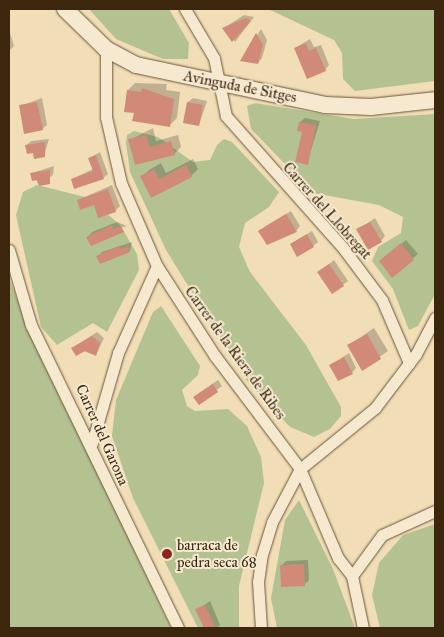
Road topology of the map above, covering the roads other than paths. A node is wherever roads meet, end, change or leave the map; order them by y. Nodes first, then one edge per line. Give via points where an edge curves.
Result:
1 (65, 9) edge
2 (184, 9) edge
3 (106, 50) junction
4 (220, 84) junction
5 (435, 100) edge
6 (9, 250) edge
7 (157, 266) junction
8 (435, 318) edge
9 (409, 363) junction
10 (92, 443) junction
11 (300, 469) junction
12 (435, 511) edge
13 (352, 576) junction
14 (178, 628) edge
15 (261, 628) edge
16 (363, 628) edge

1 - 3 street, Avinguda de Sitges
2 - 4 street, Carrer del Llobregat via 214,58
3 - 4 street, Avinguda de Sitges via 136,65
3 - 7 street, Carrer de la Riera de Ribes via 106,117 112,145 121,183
4 - 5 street, Avinguda de Sitges via 348,107
4 - 9 street, Carrer del Llobregat via 226,116 343,248 376,292 395,324
6 - 10 street, Carrer del Garona via 31,326
7 - 10 street via 118,353
7 - 11 street, Carrer de la Riera de Ribes via 214,356
8 - 9 street
9 - 11 street via 375,408
10 - 14 street, Carrer del Garona
11 - 13 street, Carrer de la Riera de Ribes via 338,558
11 - 15 street via 272,522 262,555 258,582
12 - 13 street via 382,535
13 - 16 street

